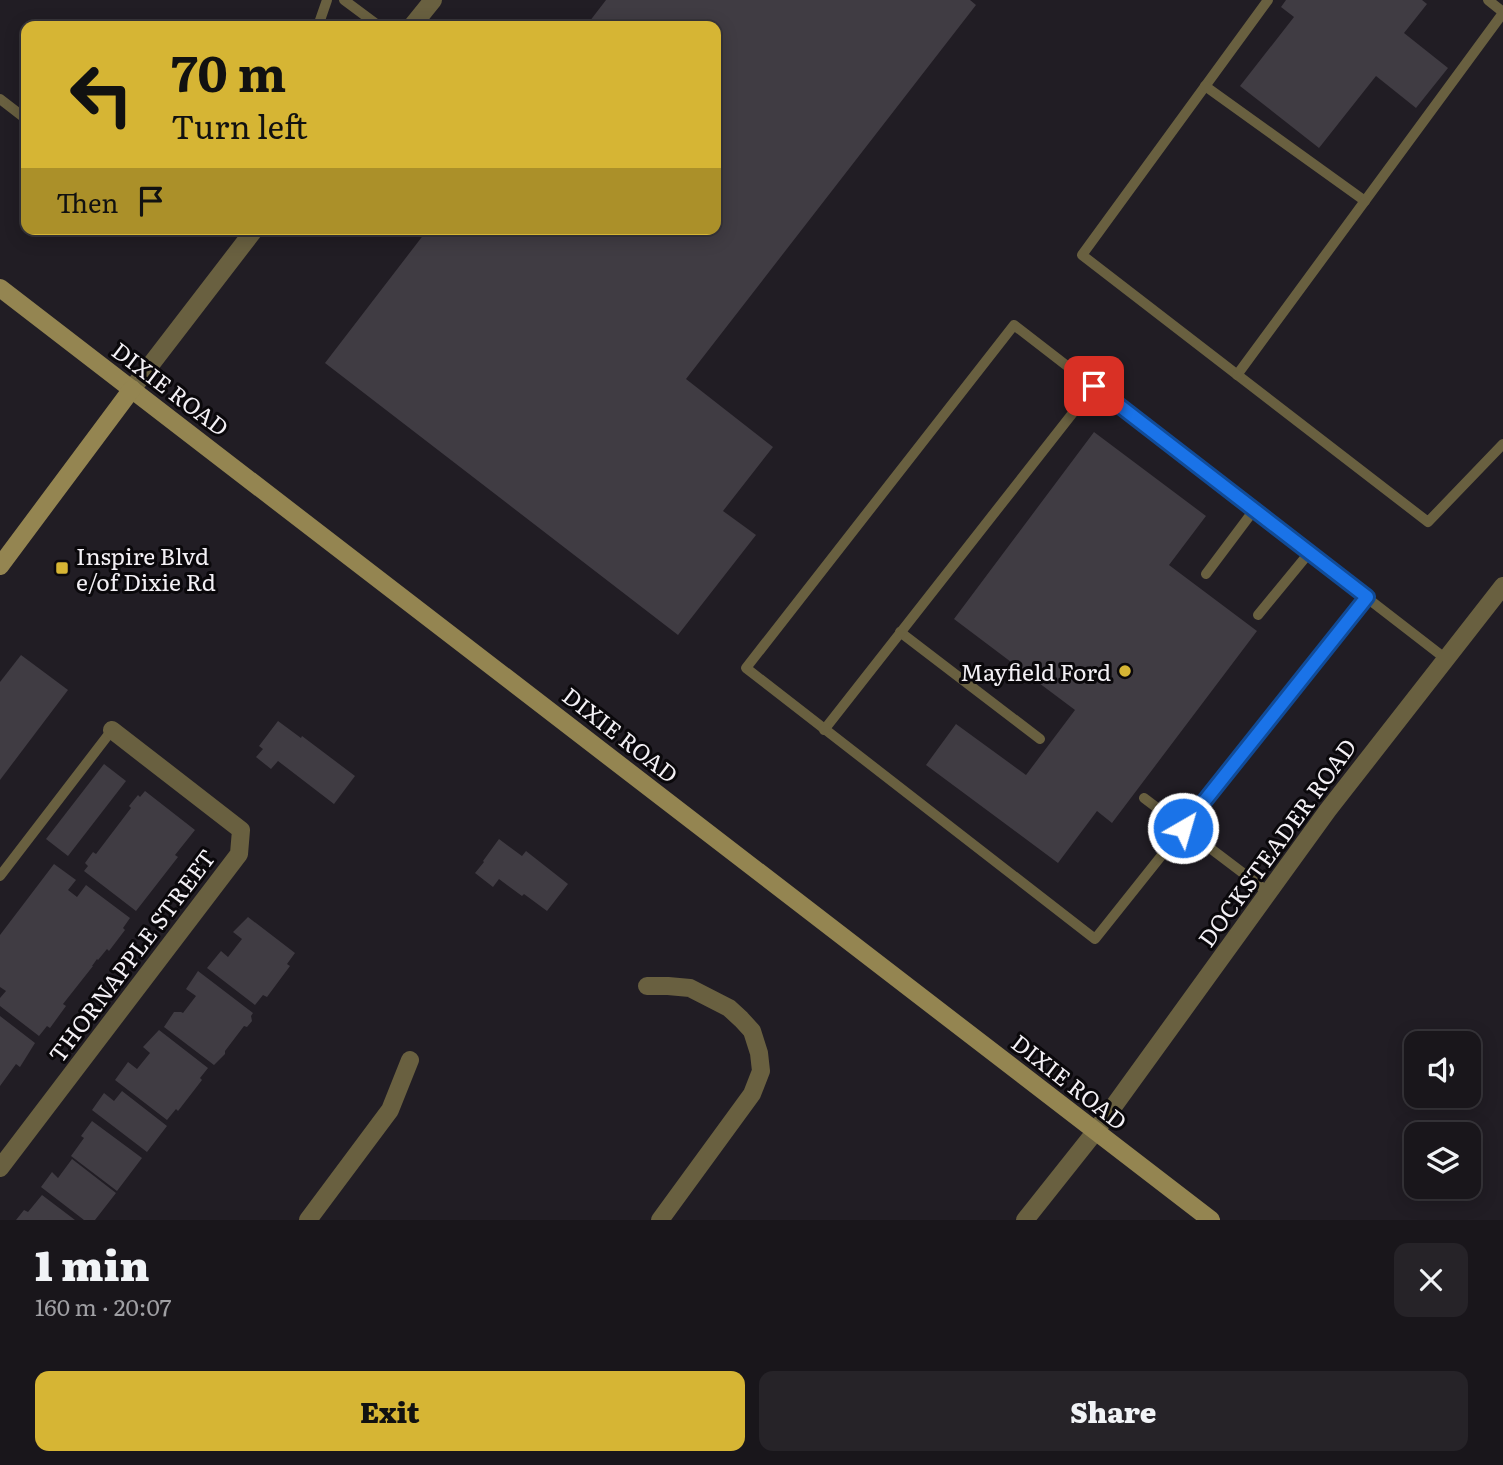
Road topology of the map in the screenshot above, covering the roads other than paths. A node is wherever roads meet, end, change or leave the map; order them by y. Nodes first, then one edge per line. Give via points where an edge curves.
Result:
1 (327, 0) edge
2 (344, 0) edge
3 (433, 0) edge
4 (1268, 0) edge
5 (1488, 0) edge
6 (1503, 13) edge
7 (320, 21) edge
8 (372, 21) edge
9 (416, 21) edge
10 (1205, 86) junction
11 (0, 99) edge
12 (21, 115) edge
13 (1365, 201) junction
14 (251, 235) edge
15 (0, 288) edge
16 (1237, 375) junction
17 (1094, 386) junction
18 (132, 389) junction
19 (1503, 444) edge
20 (1254, 510) junction
21 (1309, 553) junction
22 (0, 566) edge
23 (1206, 573) dead end
24 (1503, 586) edge
25 (1367, 597) junction
26 (1258, 615) dead end
27 (900, 632) junction
28 (1446, 659) junction
29 (112, 730) joint
30 (824, 730) junction
31 (1040, 739) dead end
32 (1144, 798) dead end
33 (1183, 828) junction
34 (0, 876) edge
35 (1268, 892) junction
36 (647, 986) dead end
37 (410, 1060) dead end
38 (1095, 1132) junction
39 (0, 1168) edge
40 (308, 1220) edge
41 (660, 1220) edge
42 (1026, 1220) edge
43 (1211, 1220) edge

1 - 7 lane
2 - 8 lane
3 - 9 street
4 - 10 lane
5 - 6 lane
6 - 13 lane
10 - 13 lane
10 - 16 lane via 1082,255
11 - 12 lane
13 - 16 lane
14 - 18 street
15 - 18 main road, DIXIE ROAD
16 - 19 lane via 1428,522
17 - 20 lane
17 - 27 lane
17 - 30 lane via 1014,325 1006,335 746,668
18 - 22 main road
18 - 38 main road, DIXIE ROAD
20 - 21 lane
20 - 23 lane
21 - 25 lane
21 - 26 lane
24 - 28 street, DOCKSTEADER ROAD
25 - 28 lane
25 - 33 lane
27 - 30 lane
27 - 31 lane
28 - 35 street, DOCKSTEADER ROAD
29 - 34 lane
29 - 39 street, THORNAPPLE STREET via 241,830 239,854
30 - 33 lane via 1095,939
32 - 33 lane
33 - 35 lane
35 - 38 street, DOCKSTEADER ROAD
36 - 41 street via 690,988 729,1008 752,1031 761,1070 752,1094
37 - 40 street via 390,1110
38 - 42 street, DOCKSTEADER ROAD
38 - 43 main road, DIXIE ROAD

